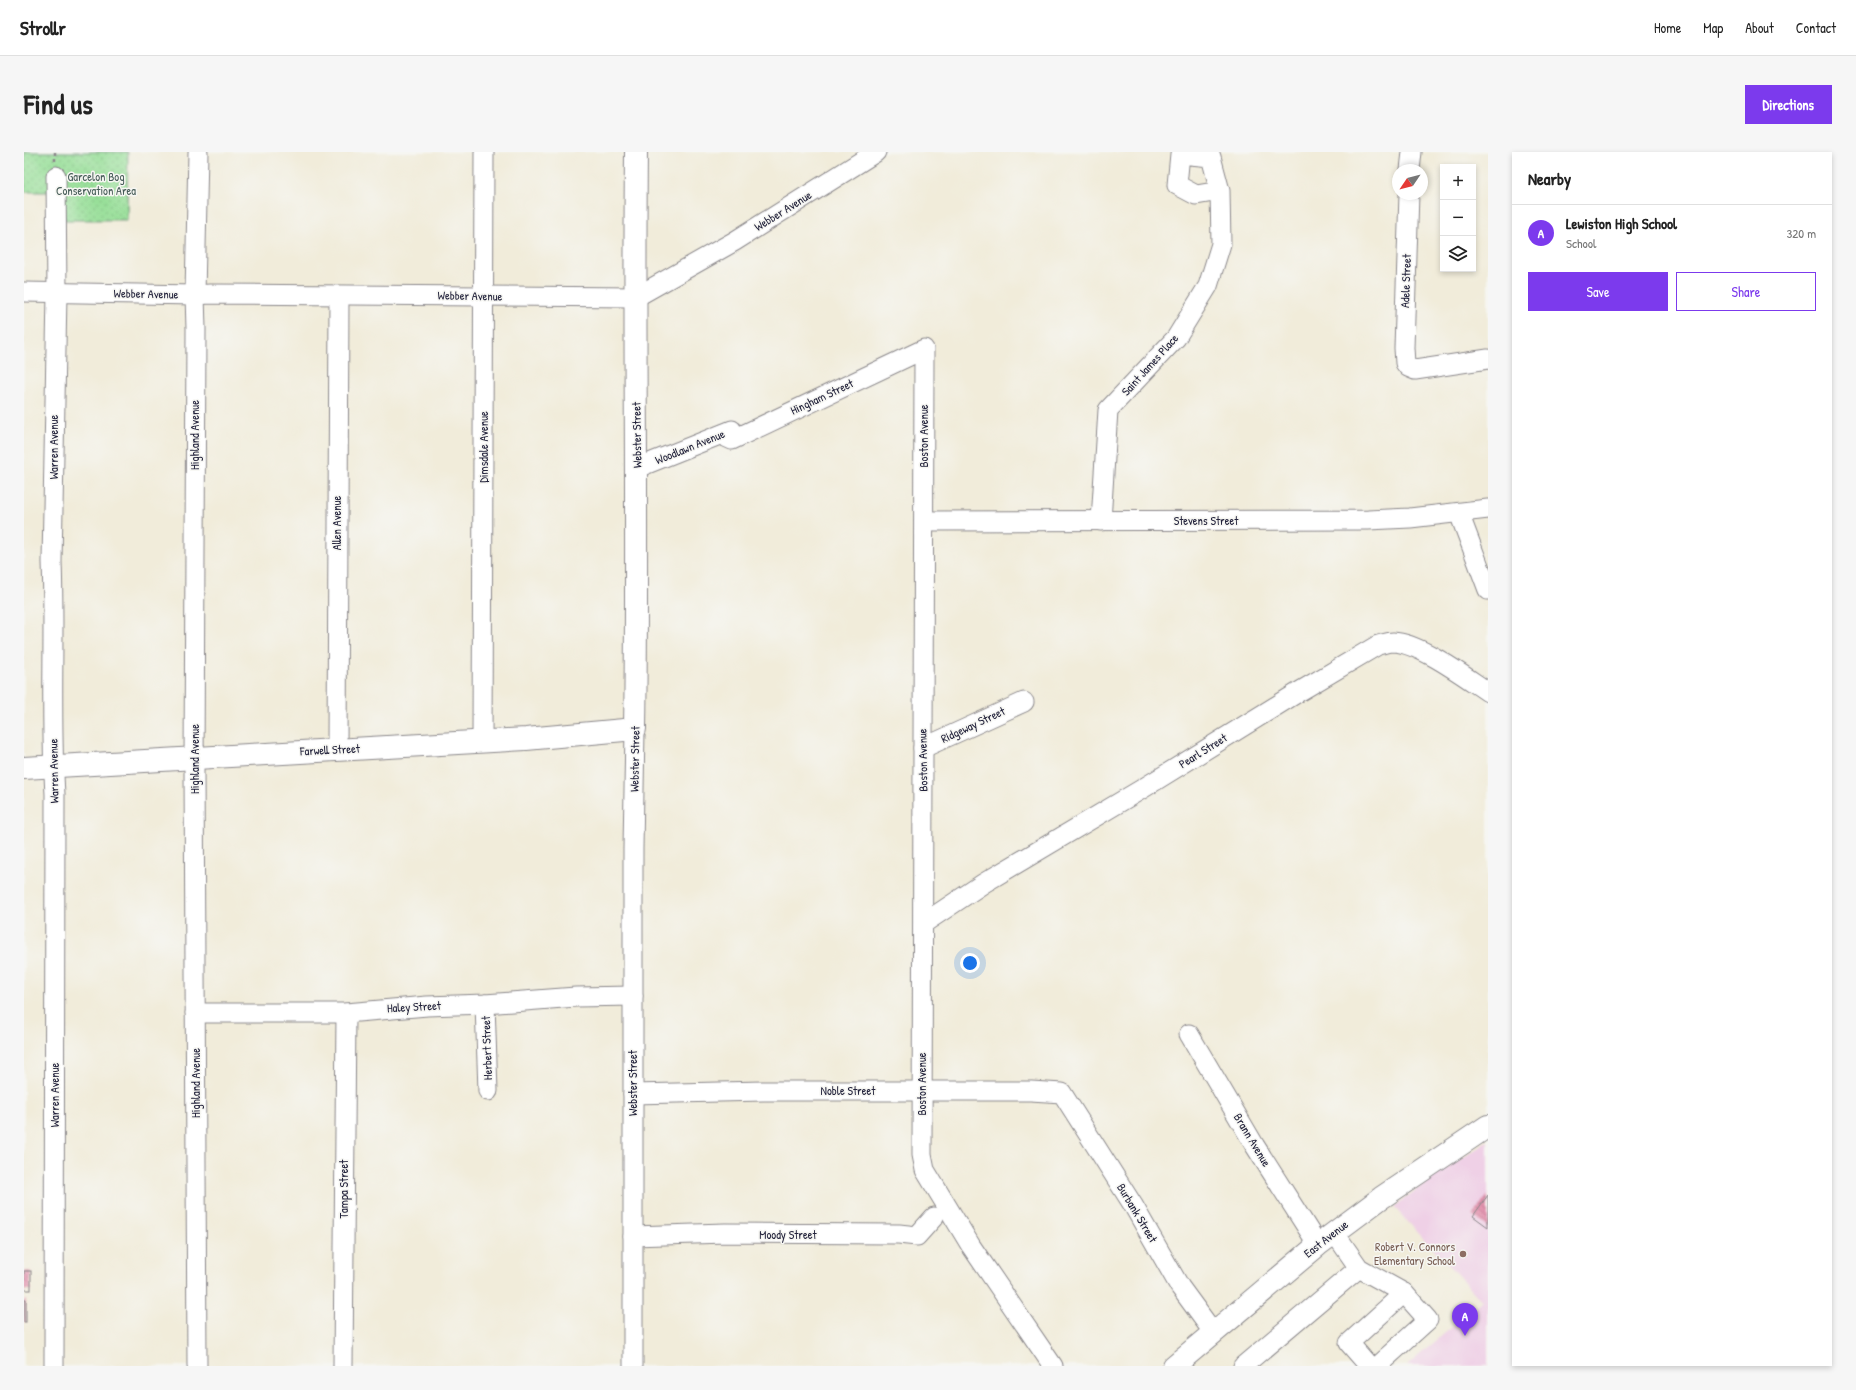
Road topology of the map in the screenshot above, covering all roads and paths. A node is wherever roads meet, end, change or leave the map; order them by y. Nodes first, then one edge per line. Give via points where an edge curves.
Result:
1 (198, 152) edge
2 (484, 152) edge
3 (636, 152) edge
4 (876, 152) edge
5 (1412, 152) edge
6 (1411, 164) edge
7 (56, 176) dead end
8 (1220, 191) dead end
9 (1409, 200) edge
10 (24, 292) edge
11 (57, 294) junction
12 (195, 295) junction
13 (339, 296) junction
14 (485, 297) junction
15 (636, 297) junction
16 (924, 349) joint
17 (1488, 359) edge
18 (742, 426) dead end
19 (721, 435) junction
20 (637, 468) junction
21 (1488, 509) edge
22 (1459, 513) junction
23 (1101, 521) junction
24 (924, 522) junction
25 (1488, 590) edge
26 (1488, 692) edge
27 (1024, 702) dead end
28 (635, 729) junction
29 (482, 742) junction
30 (923, 748) junction
31 (338, 750) junction
32 (196, 758) junction
33 (53, 766) junction
34 (24, 768) edge
35 (924, 923) junction
36 (633, 996) junction
37 (485, 1004) junction
38 (196, 1013) junction
39 (346, 1013) junction
40 (1189, 1034) dead end
41 (488, 1091) dead end
42 (922, 1092) junction
43 (1062, 1093) joint
44 (633, 1094) junction
45 (1488, 1126) edge
46 (925, 1170) junction
47 (934, 1217) junction
48 (633, 1236) junction
49 (1326, 1239) junction
50 (971, 1246) junction
51 (1360, 1268) junction
52 (1404, 1293) junction
53 (1213, 1332) junction
54 (54, 1366) edge
55 (197, 1366) edge
56 (343, 1366) edge
57 (633, 1366) edge
58 (1053, 1366) edge
59 (1174, 1366) edge
60 (1243, 1366) edge
61 (1369, 1366) edge
62 (1377, 1366) edge

1 - 12 street, Highland Avenue
2 - 14 street, Dimsdale Avenue
3 - 15 main road, Webster Street
4 - 15 street, Webber Avenue via 735,241
5 - 6 street
7 - 11 street, Warren Avenue
8 - 23 street, Saint James Place via 1221,244 1208,286 1176,338 1108,410
9 - 17 street, Adele Street via 1405,363 1415,370
10 - 11 street, Webber Avenue
11 - 12 street, Webber Avenue
11 - 33 street, Warren Avenue via 52,562
12 - 13 street, Webber Avenue
12 - 32 street, Highland Avenue
13 - 14 street, Webber Avenue
13 - 31 street, Allen Avenue
14 - 15 street, Webber Avenue
14 - 29 street, Dimsdale Avenue
15 - 20 main road, Webster Street
16 - 19 street, Hingham Street via 732,440
16 - 24 street, Boston Avenue
18 - 19 street, Woodlawn Avenue
19 - 20 street, Woodlawn Avenue
20 - 28 main road, Webster Street
21 - 22 street, Stevens Street
22 - 23 street, Stevens Street via 1368,520
22 - 25 street
23 - 24 street, Stevens Street
24 - 30 street, Boston Avenue
26 - 35 street, Pearl Street via 1412,646 1394,642 1378,645 984,883
27 - 30 street, Ridgeway Street
28 - 29 main road, Farwell Street
28 - 36 street, Webster Street
29 - 31 main road, Farwell Street
30 - 35 street, Boston Avenue
31 - 32 main road, Farwell Street
32 - 33 main road, Farwell Street
32 - 38 street, Highland Avenue
33 - 34 main road, Farwell Street
33 - 54 street, Warren Avenue
35 - 42 street, Boston Avenue
36 - 37 street, Haley Street
36 - 44 street, Webster Street
37 - 39 street, Haley Street
37 - 41 street, Herbert Street
38 - 39 street, Haley Street
38 - 55 street, Highland Avenue
39 - 56 street, Tampa Street
40 - 49 street, Brann Avenue via 1255,1146
42 - 43 street, Noble Street
42 - 44 street, Noble Street via 755,1091
42 - 46 street, Boston Avenue via 922,1155
43 - 53 street, Burbank Street via 1133,1205 1180,1287
44 - 48 street, Webster Street
45 - 49 main road, East Avenue via 1381,1198
46 - 47 street, Boston Avenue
46 - 50 street, Boston Avenue
47 - 48 street, Moody Street via 917,1236 725,1233
47 - 50 street, Boston Avenue
48 - 57 street, Webster Street
49 - 51 street, Brann Avenue
49 - 53 main road, East Avenue
50 - 58 street, Boston Avenue
51 - 52 street
51 - 60 street
52 - 61 street via 1349,1342
52 - 62 street via 1428,1320
53 - 59 main road, East Avenue

